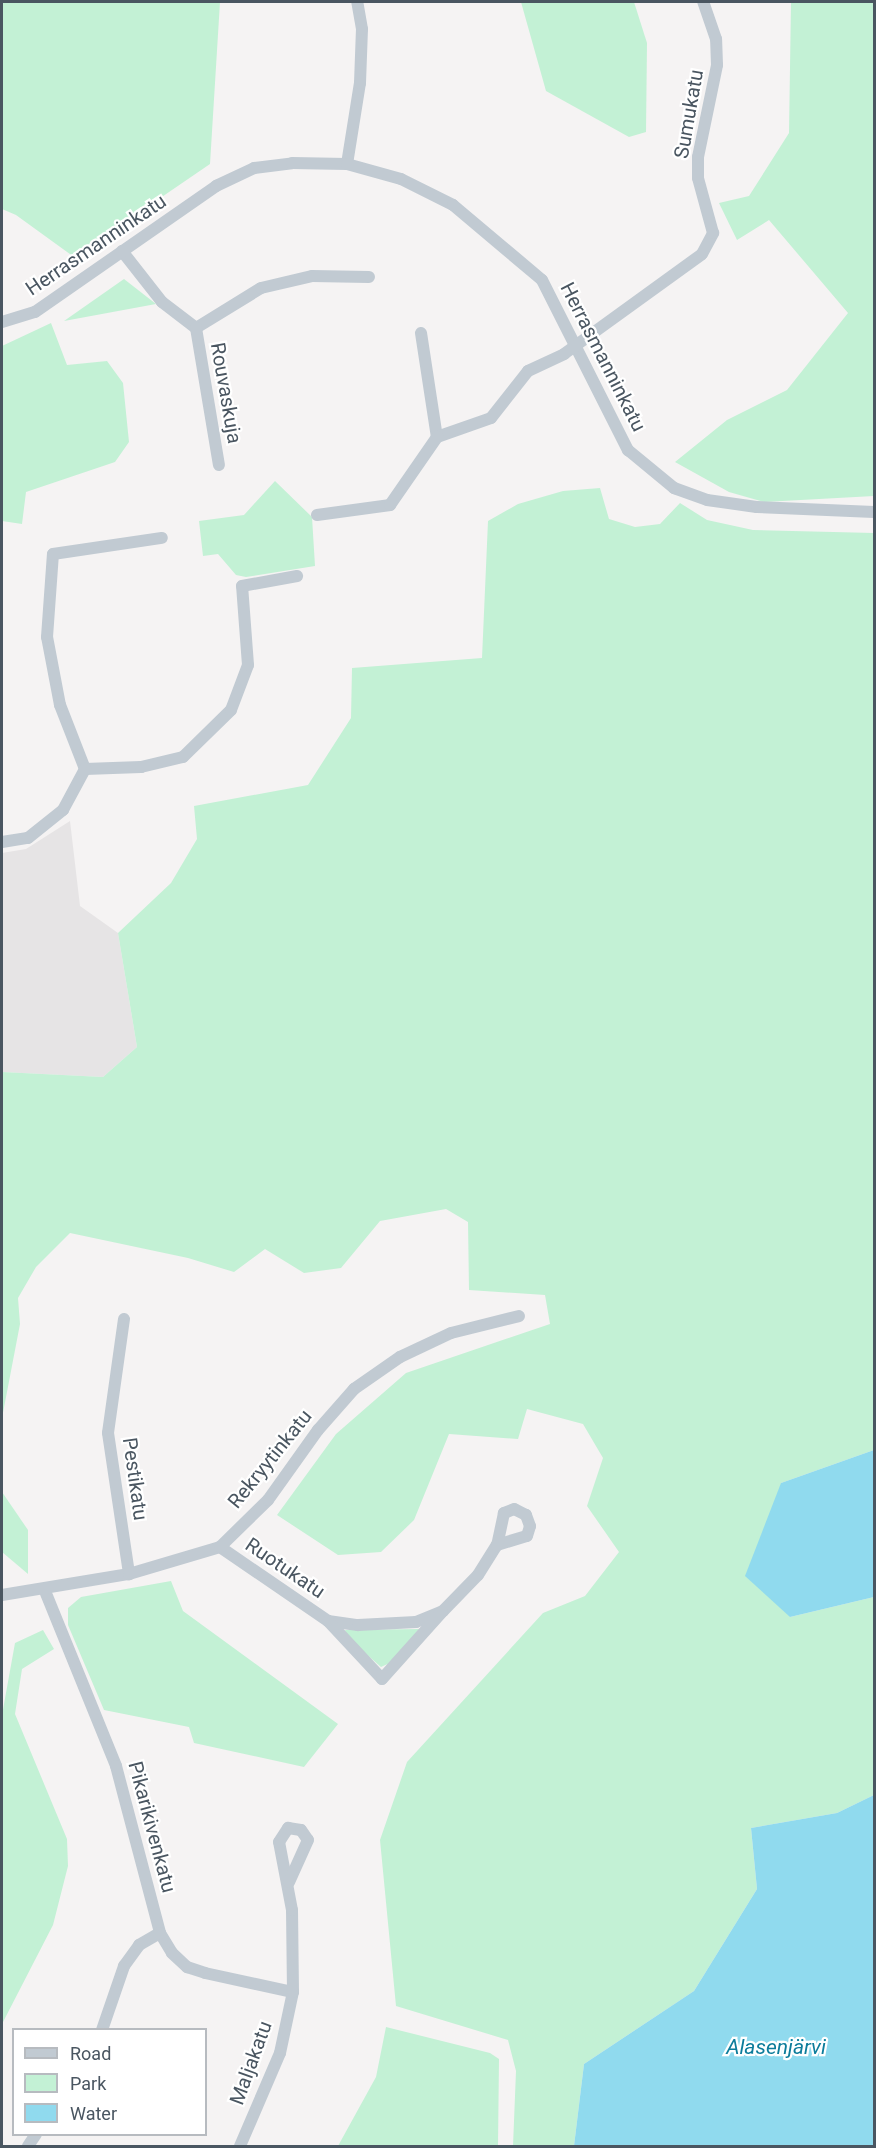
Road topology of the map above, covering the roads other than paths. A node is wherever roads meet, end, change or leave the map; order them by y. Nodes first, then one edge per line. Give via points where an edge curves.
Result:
1 (357, 2) edge
2 (703, 2) edge
3 (347, 164) junction
4 (122, 251) junction
5 (369, 277) dead end
6 (2, 322) edge
7 (196, 328) junction
8 (421, 333) dead end
9 (577, 344) junction
10 (437, 436) junction
11 (219, 465) dead end
12 (874, 513) edge
13 (317, 514) dead end
14 (162, 538) dead end
15 (297, 576) dead end
16 (85, 769) junction
17 (2, 842) edge
18 (519, 1316) dead end
19 (124, 1319) dead end
20 (497, 1545) dead end
21 (220, 1546) junction
22 (129, 1574) junction
23 (45, 1591) junction
24 (2, 1595) edge
25 (443, 1611) junction
26 (328, 1621) junction
27 (289, 1882) dead end
28 (160, 1933) junction
29 (294, 1992) junction
30 (103, 2028) edge
31 (240, 2146) edge

1 - 3 street via 362,29 360,83
2 - 9 street, Sumukatu via 717,39 717,65 698,157 698,178 713,233 702,254
3 - 4 street, Herrasmanninkatu via 292,163 254,168 216,186
3 - 9 street, Herrasmanninkatu via 401,179 453,205 542,280
4 - 6 street, Herrasmanninkatu via 35,312
4 - 7 street via 162,302
5 - 7 street via 312,276 261,288
7 - 11 street, Rouvaskuja
8 - 10 street
9 - 10 street via 528,371 491,418
9 - 12 street, Herrasmanninkatu via 628,450 674,488 707,500 757,507
10 - 13 street via 390,505
14 - 16 street via 53,554 47,637 60,705
15 - 16 street via 242,586 248,665 231,710 183,756 141,766
16 - 17 street via 63,810 28,838
18 - 21 street, Rekryytinkatu via 451,1333 400,1357 354,1389 318,1430 268,1500
19 - 22 street, Pestikatu via 108,1433
20 - 25 street, Ruotukatu via 478,1575
21 - 22 street, Rekryytinkatu
21 - 26 street, Ruotukatu
22 - 23 street, Rekryytinkatu
23 - 24 street, Rekryytinkatu
23 - 28 street, Pikarikivenkatu via 116,1766
25 - 26 street, Ruotukatu via 416,1622 390,1625
25 - 26 street, Ruotukatu via 382,1679
27 - 29 street, Maljakatu
28 - 29 street, Pikarikivenkatu via 172,1953 187,1967
28 - 30 street via 139,1945 124,1966
29 - 31 street, Maljakatu via 280,2053

